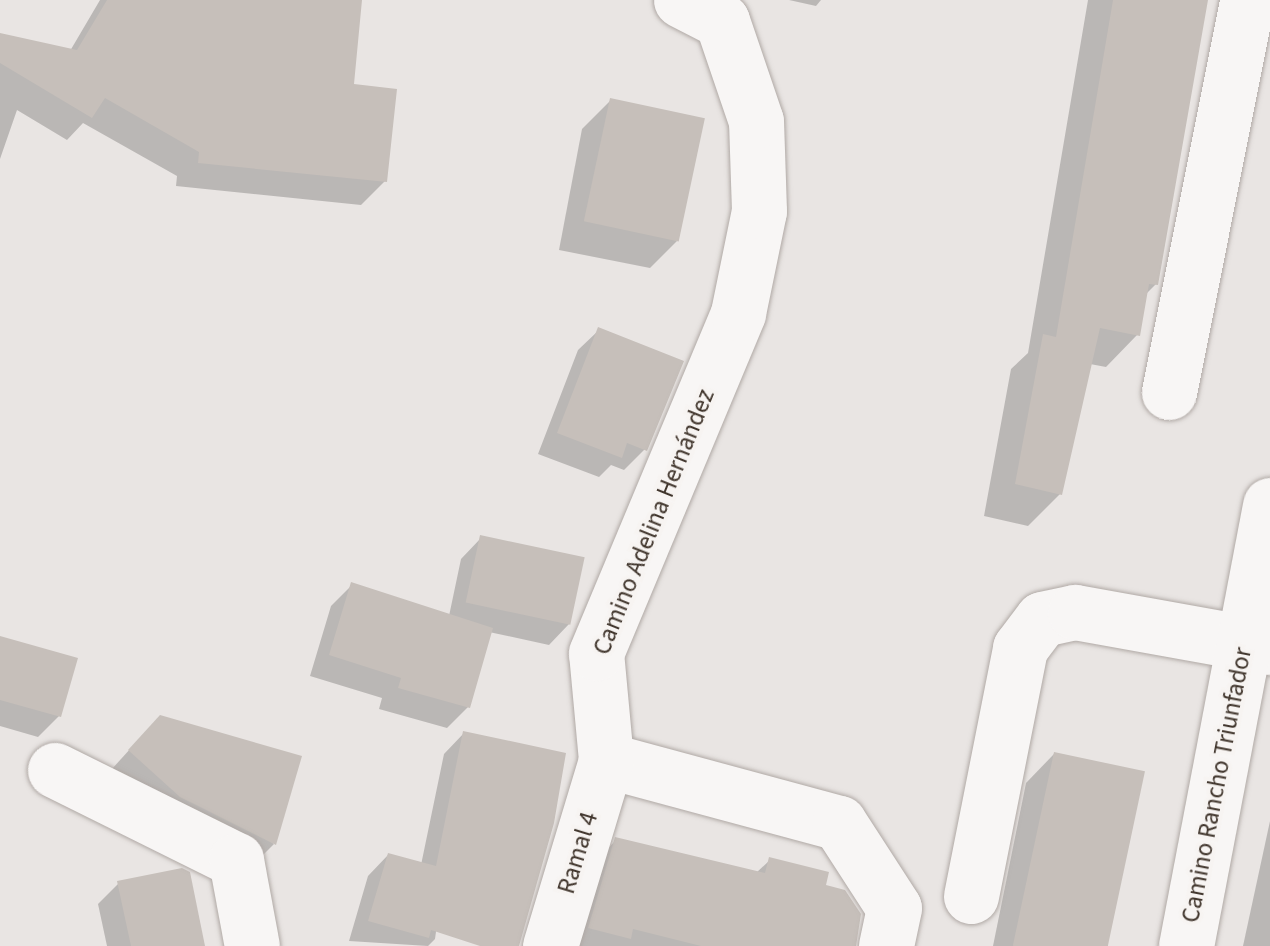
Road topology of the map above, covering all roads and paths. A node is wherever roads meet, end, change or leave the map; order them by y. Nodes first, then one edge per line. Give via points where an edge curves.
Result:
1 (681, 0) edge
2 (1247, 0) edge
3 (1252, 67) edge
4 (1169, 392) dead end
5 (1270, 506) edge
6 (1257, 645) edge
7 (606, 760) junction
8 (54, 770) dead end
9 (971, 896) dead end
10 (252, 946) edge
11 (550, 946) edge
12 (886, 946) edge
13 (1186, 946) edge

1 - 7 street, Camino Adelina Hernández via 722,20 756,122 758,210 738,313 596,653
2 - 3 street
3 - 4 street
5 - 6 street, Camino Rancho Triunfador
6 - 9 street via 1074,612 1042,619 1020,648
6 - 13 street, Camino Rancho Triunfador
7 - 11 street, Ramal 4
7 - 12 street via 839,823 894,908
8 - 10 street via 236,860

